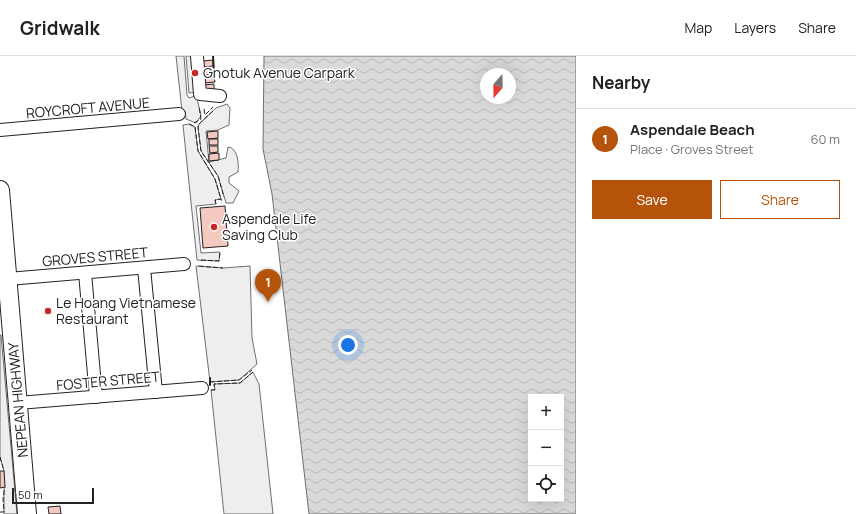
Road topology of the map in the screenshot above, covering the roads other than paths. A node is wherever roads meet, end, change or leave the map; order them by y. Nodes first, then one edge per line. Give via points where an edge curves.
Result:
1 (197, 56) edge
2 (220, 96) dead end
3 (179, 114) dead end
4 (0, 130) edge
5 (0, 196) edge
6 (184, 264) dead end
7 (144, 268) junction
8 (85, 273) junction
9 (8, 279) junction
10 (202, 388) dead end
11 (156, 392) junction
12 (96, 397) junction
13 (18, 403) junction
14 (27, 514) edge

1 - 2 street via 200,94
3 - 4 street, ROYCROFT AVENUE
5 - 9 highway, NEPEAN HIGHWAY
6 - 7 street, GROVES STREET
7 - 8 street, GROVES STREET
7 - 11 street
8 - 9 street, GROVES STREET
8 - 12 street
9 - 13 highway, NEPEAN HIGHWAY
10 - 11 street, FOSTER STREET
11 - 12 street, FOSTER STREET
12 - 13 street, FOSTER STREET
13 - 14 highway, NEPEAN HIGHWAY

